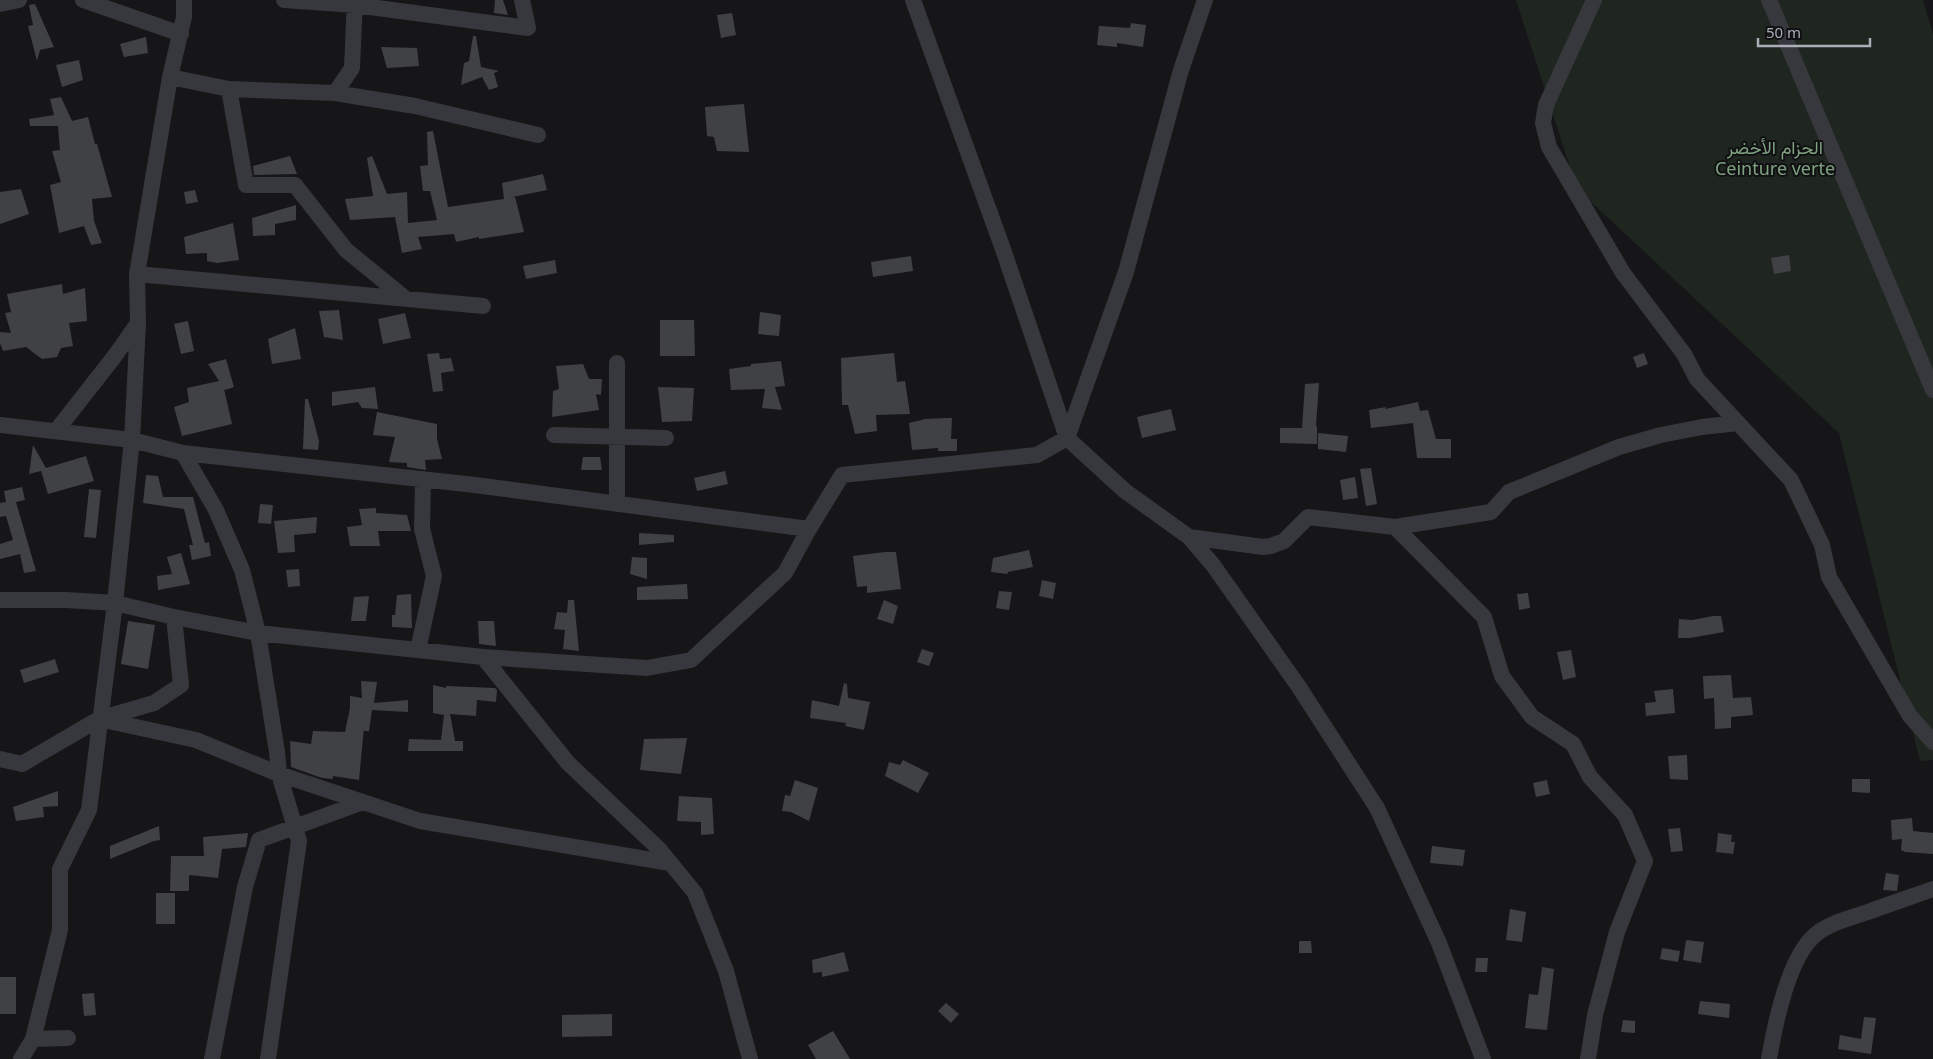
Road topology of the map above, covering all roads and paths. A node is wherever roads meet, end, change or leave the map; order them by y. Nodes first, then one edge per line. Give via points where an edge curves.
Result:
1 (19, 0) edge
2 (83, 0) edge
3 (184, 0) edge
4 (284, 0) edge
5 (522, 0) edge
6 (912, 0) edge
7 (1205, 0) edge
8 (1594, 0) edge
9 (1769, 0) edge
10 (355, 3) edge
11 (0, 4) edge
12 (181, 34) junction
13 (170, 77) junction
14 (230, 89) junction
15 (335, 93) junction
16 (538, 135) dead end
17 (137, 274) junction
18 (406, 299) junction
19 (483, 306) dead end
20 (138, 323) junction
21 (617, 363) dead end
22 (1933, 390) edge
23 (1738, 423) junction
24 (0, 425) edge
25 (56, 431) junction
26 (554, 436) dead end
27 (617, 437) junction
28 (666, 438) dead end
29 (1067, 438) junction
30 (132, 440) junction
31 (183, 453) junction
32 (423, 479) junction
33 (617, 504) junction
34 (1395, 528) junction
35 (809, 529) junction
36 (1189, 537) junction
37 (0, 600) edge
38 (115, 602) junction
39 (174, 617) junction
40 (258, 633) junction
41 (418, 650) junction
42 (483, 657) junction
43 (99, 719) junction
44 (1933, 742) edge
45 (0, 759) edge
46 (279, 774) junction
47 (363, 802) junction
48 (295, 826) junction
49 (670, 863) junction
50 (1933, 890) edge
51 (68, 1038) dead end
52 (33, 1039) junction
53 (22, 1059) edge
54 (32, 1059) edge
55 (212, 1059) edge
56 (268, 1059) edge
57 (750, 1059) edge
58 (1482, 1059) edge
59 (1588, 1059) edge
60 (1769, 1059) edge

1 - 11 street
2 - 12 street
3 - 12 street
4 - 10 street
5 - 10 street via 528,28
6 - 29 street via 1004,252
7 - 29 street via 1181,70 1126,272
8 - 23 street via 1546,105 1542,122 1549,147 1622,273 1684,354 1697,380
9 - 22 street
10 - 15 street via 352,68
12 - 13 street
13 - 14 street
13 - 17 street
14 - 15 street
14 - 18 street via 246,185 295,185 346,250
15 - 16 street via 415,106
17 - 18 street
17 - 20 street
18 - 19 street
20 - 25 street
20 - 30 street
21 - 27 street
23 - 34 street via 1694,428 1619,447 1510,492 1491,512
23 - 44 street via 1791,480 1822,545 1829,578 1910,716
24 - 25 street
25 - 30 street
26 - 27 street
27 - 28 street
27 - 33 street
29 - 35 street via 1037,455 842,474
29 - 36 street via 1125,491
30 - 31 street
30 - 38 street
31 - 32 street
31 - 40 street via 216,510 242,570
32 - 33 street
32 - 41 street via 422,529 434,576
33 - 35 street
34 - 36 street via 1308,517 1284,541 1272,546
34 - 59 street via 1484,617 1502,676 1532,717 1573,744 1590,777 1625,815 1645,861 1617,932 1595,1015
35 - 42 street via 785,573 691,660 647,668
36 - 58 street via 1213,565 1299,687 1378,808 1439,943
37 - 38 street
38 - 39 street
38 - 43 street
39 - 40 street
39 - 43 street via 180,686 154,703
40 - 41 street
40 - 46 street
41 - 42 street
42 - 49 street via 568,763
43 - 45 street via 22,764
43 - 46 street via 196,740
43 - 52 street via 89,810 60,869 60,930
46 - 47 street
46 - 48 street
47 - 48 street
47 - 49 street via 420,821
48 - 55 street via 259,840 245,887
48 - 56 street via 299,841
49 - 57 street via 696,893 726,971
50 - 60 street via 1837,923 1808,942 1791,972
51 - 52 street
52 - 53 street
52 - 54 street

